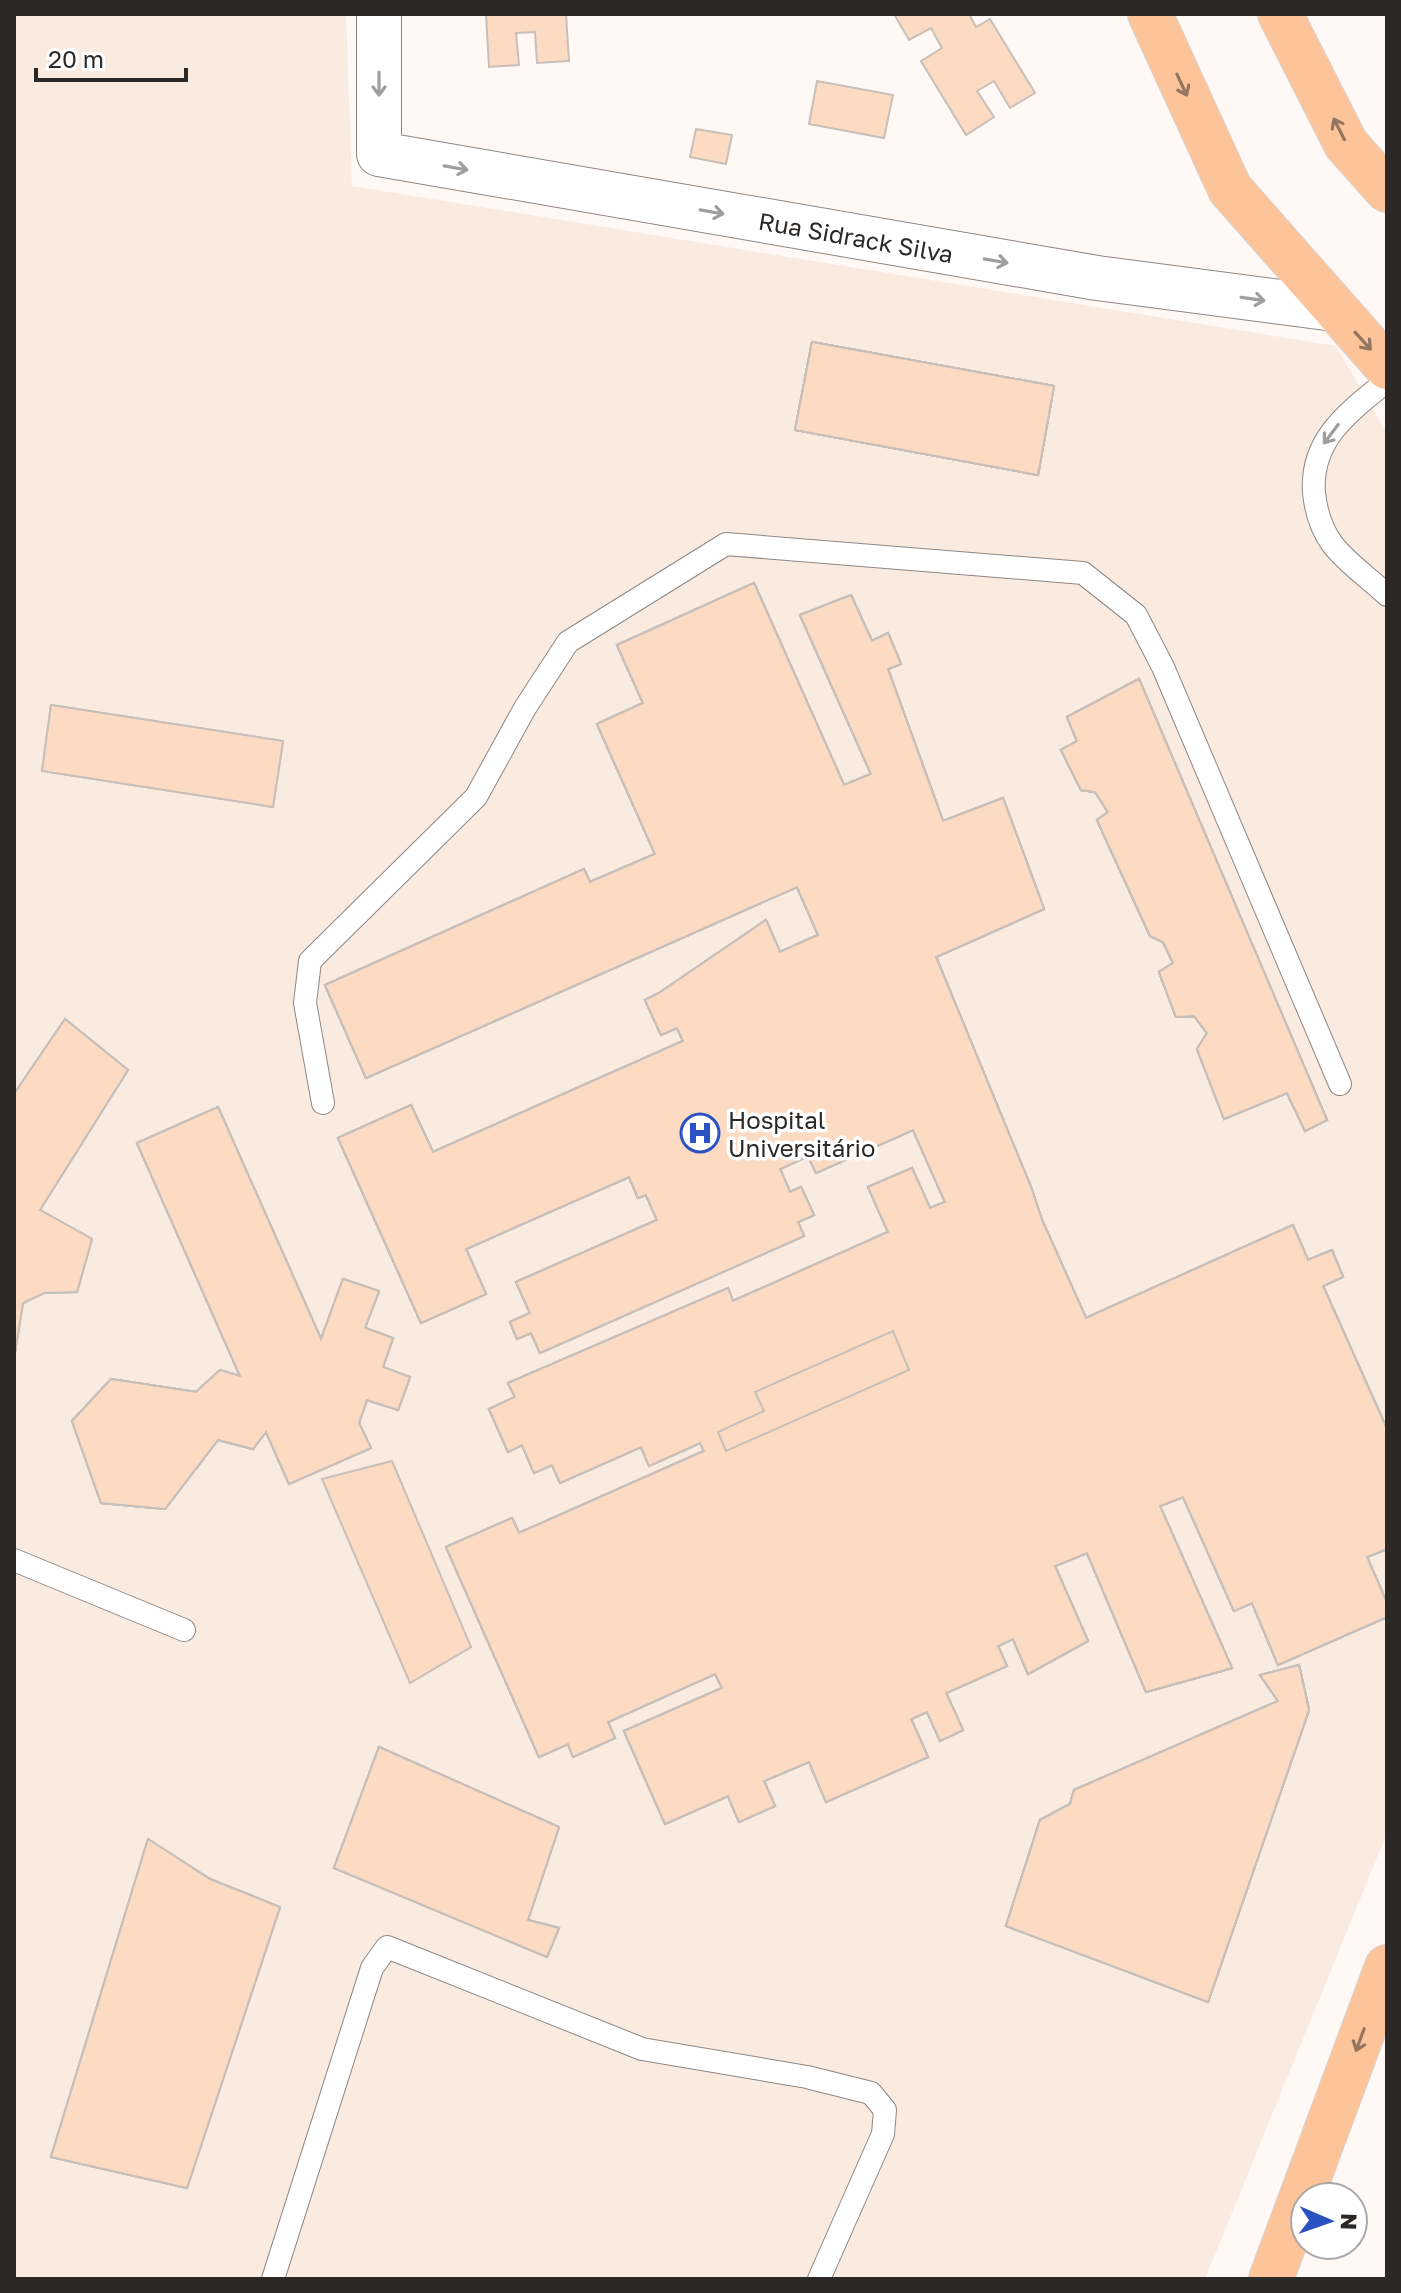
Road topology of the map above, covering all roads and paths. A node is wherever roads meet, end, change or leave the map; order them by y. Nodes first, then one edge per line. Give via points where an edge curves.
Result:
1 (379, 14) edge
2 (1150, 14) edge
3 (1280, 14) edge
4 (1387, 190) edge
5 (1334, 309) junction
6 (1387, 367) edge
7 (1387, 381) edge
8 (1387, 595) edge
9 (1340, 1084) dead end
10 (323, 1103) dead end
11 (14, 1560) edge
12 (184, 1630) dead end
13 (1387, 1967) edge
14 (273, 2279) edge
15 (819, 2279) edge
16 (1271, 2279) edge

1 -> 5 street, Rua Sidrack Silva via 379,154 1097,278
2 -> 5 main road via 1230,189
4 -> 3 main road via 1346,144
5 -> 6 main road
7 -> 8 lane via 1346,414 1323,445 1313,473 1316,513 1333,545
9 - 10 lane via 1136,615 1083,573 726,544 568,642 476,797 310,961 305,1003
11 - 12 lane
13 -> 16 main road
14 - 15 lane via 372,1968 387,1947 642,2049 871,2093 885,2110 883,2134

